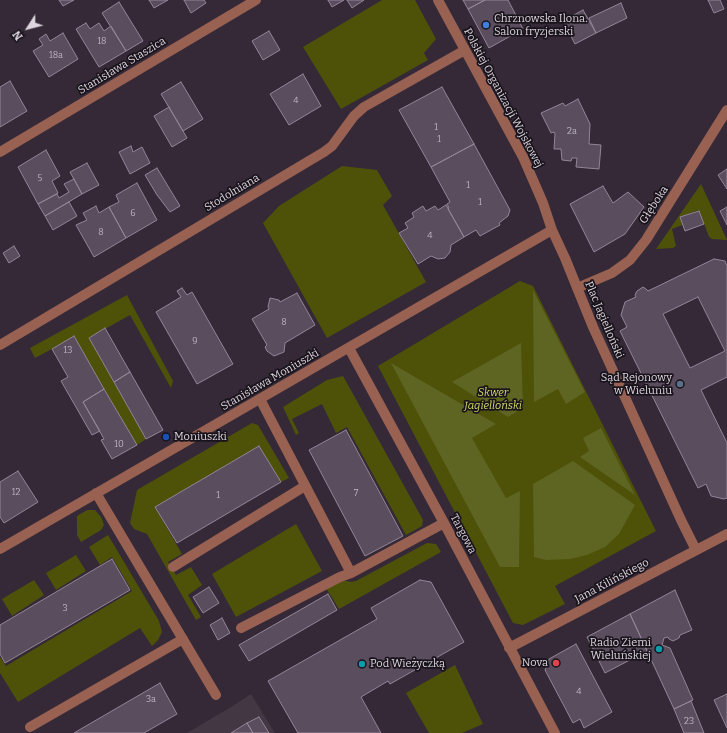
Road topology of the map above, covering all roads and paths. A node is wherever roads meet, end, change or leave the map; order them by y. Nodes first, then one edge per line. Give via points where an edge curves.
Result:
1 (256, 0) edge
2 (438, 0) edge
3 (465, 50) junction
4 (727, 110) edge
5 (0, 152) edge
6 (552, 230) junction
7 (577, 288) junction
8 (0, 344) edge
9 (349, 348) junction
10 (260, 399) junction
11 (305, 486) junction
12 (96, 493) junction
13 (444, 523) junction
14 (727, 534) edge
15 (0, 549) edge
16 (696, 550) junction
17 (173, 567) dead end
18 (351, 573) junction
19 (241, 628) dead end
20 (183, 639) junction
21 (509, 648) junction
22 (216, 695) dead end
23 (30, 727) dead end
24 (555, 733) edge

1 - 5 street, Stanisława Staszica
2 - 3 street, Polskiej Organizacji Wojskowej
3 - 6 street, Polskiej Organizacji Wojskowej via 523,157
3 - 8 street, Stodolniana via 364,107 324,152
4 - 7 street, Głęboka via 650,233 630,260 612,273
6 - 7 street, Plac Jagielloński
6 - 9 street, Stanisława Moniuszki
7 - 16 street, Plac Jagielloński
9 - 10 street, Stanisława Moniuszki
9 - 13 street, Targowa
10 - 11 street
10 - 12 street, Stanisława Moniuszki
11 - 17 street
11 - 18 street
12 - 15 street, Stanisława Moniuszki
12 - 20 street
13 - 18 street
13 - 21 street, Targowa
14 - 16 street, Jana Kilińskiego
16 - 21 street, Jana Kilińskiego
18 - 19 street
20 - 22 street
20 - 23 street
21 - 24 street, Targowa

